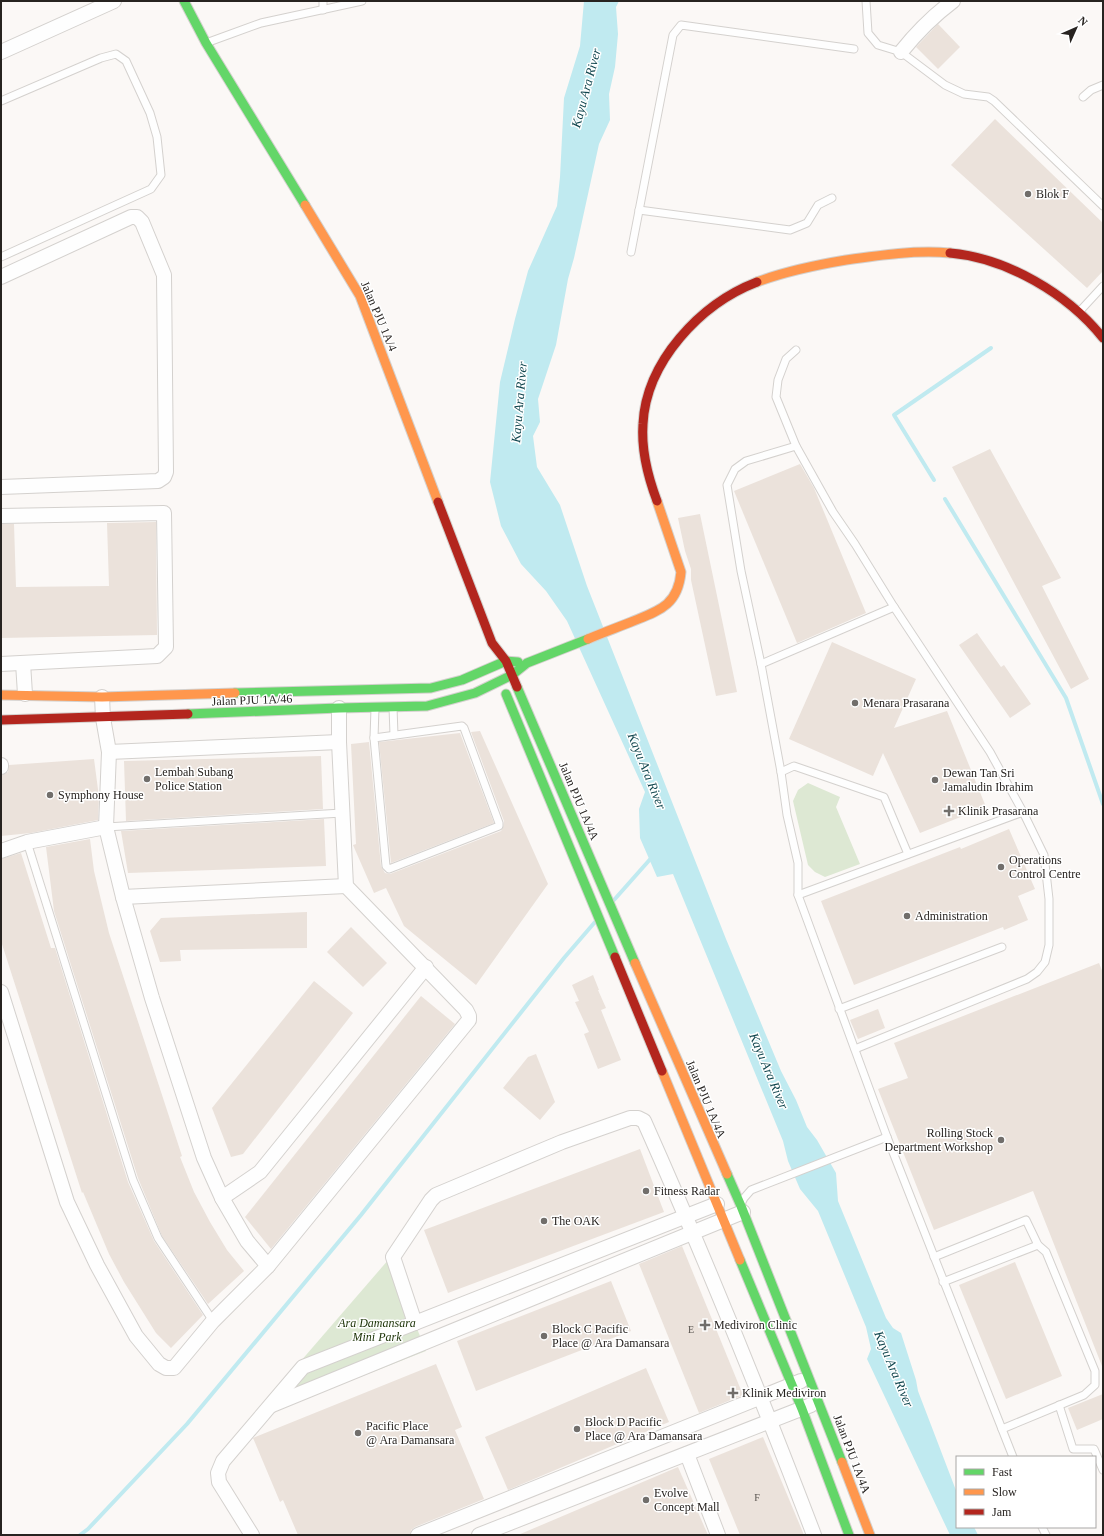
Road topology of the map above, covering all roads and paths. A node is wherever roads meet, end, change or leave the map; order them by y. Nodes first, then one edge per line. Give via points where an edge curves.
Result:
1 (114, 1) edge
2 (184, 1) edge
3 (323, 1) edge
4 (362, 1) edge
5 (866, 1) edge
6 (953, 1) edge
7 (322, 10) junction
8 (206, 43) junction
9 (854, 50) dead end
10 (1, 52) edge
11 (901, 52) junction
12 (1103, 85) edge
13 (1083, 97) dead end
14 (1, 101) edge
15 (832, 198) dead end
16 (1103, 206) edge
17 (639, 210) junction
18 (631, 252) dead end
19 (1, 258) edge
20 (1, 277) edge
21 (1103, 286) edge
22 (1079, 312) junction
23 (1103, 338) edge
24 (796, 350) dead end
25 (796, 446) junction
26 (1, 487) edge
27 (1, 516) edge
28 (894, 607) junction
29 (492, 643) junction
30 (506, 661) junction
31 (531, 662) junction
32 (23, 663) junction
33 (1, 664) edge
34 (761, 664) junction
35 (494, 666) junction
36 (512, 675) junction
37 (500, 680) junction
38 (479, 690) junction
39 (26, 694) junction
40 (1, 695) edge
41 (102, 697) junction
42 (509, 701) junction
43 (393, 707) junction
44 (339, 708) junction
45 (374, 708) junction
46 (103, 718) junction
47 (1, 720) edge
48 (394, 735) junction
49 (374, 738) junction
50 (338, 742) junction
51 (109, 752) junction
52 (781, 772) junction
53 (1023, 812) junction
54 (342, 813) junction
55 (106, 827) junction
56 (27, 842) junction
57 (1, 851) edge
58 (908, 854) junction
59 (346, 886) junction
60 (798, 895) junction
61 (123, 897) junction
62 (1002, 947) dead end
63 (426, 968) junction
64 (1, 992) edge
65 (839, 1009) junction
66 (855, 1049) junction
67 (887, 1138) junction
68 (731, 1187) junction
69 (750, 1191) junction
70 (222, 1198) junction
71 (717, 1204) junction
72 (742, 1209) junction
73 (686, 1216) junction
74 (724, 1220) junction
75 (692, 1233) junction
76 (1038, 1245) junction
77 (934, 1257) junction
78 (268, 1266) junction
79 (944, 1282) junction
80 (213, 1320) junction
81 (415, 1323) junction
82 (809, 1378) junction
83 (792, 1385) junction
84 (761, 1398) junction
85 (818, 1402) junction
86 (1059, 1405) junction
87 (270, 1406) junction
88 (802, 1409) junction
89 (770, 1421) junction
90 (1002, 1429) junction
91 (687, 1454) junction
92 (1013, 1456) edge
93 (1103, 1470) edge
94 (252, 1535) edge
95 (418, 1535) edge
96 (479, 1535) edge
97 (718, 1535) edge
98 (814, 1535) edge
99 (849, 1535) edge
100 (870, 1535) edge

1 - 10 street
2 - 8 street, Jalan PJU 1A/4
3 - 7 lane
4 - 7 lane
5 - 11 lane via 868,33 878,46
6 - 11 street via 927,22
7 - 8 lane via 261,23
8 - 29 street, Jalan PJU 1A/4 via 360,296
9 - 17 lane via 681,25 673,35
11 - 16 lane via 945,85 964,94 994,100
12 - 13 lane
14 - 19 lane via 116,54 126,61 150,113 157,137 161,175 151,189
15 - 17 lane via 818,205 807,223 790,230
17 - 18 lane
20 - 26 street via 131,216 142,222 164,275 166,472 158,481
21 - 22 lane
22 - 23 street
22 - 31 street via 1054,293 995,263 968,256 908,252 795,270 747,285 709,307 676,341 667,355 655,377 644,409 644,458 680,572 677,594 661,610
24 - 25 lane via 786,359 778,380 776,397
25 - 28 lane via 833,512 856,544
25 - 34 lane via 746,461 735,469 727,485 741,571
27 - 32 street via 164,513 166,647 157,656
28 - 34 lane
28 - 53 lane via 990,752
29 - 30 street, Jalan PJU 1A/4
29 - 35 street, Jalan PJU 1A/4
30 - 31 street
30 - 35 street, Jalan PJU 1A/46
30 - 36 street, Jalan PJU 1A/4
31 - 36 street, Jalan PJU 1A/46
32 - 33 street
32 - 39 street
34 - 52 lane
35 - 37 street, Jalan PJU 1A/4
35 - 41 street, Jalan PJU 1A/46 via 462,680 431,688
36 - 37 street, Jalan PJU 1A/46
36 - 68 street, Jalan PJU 1A/4A
37 - 38 street, Jalan PJU 1A/46
37 - 42 street
38 - 42 street
38 - 43 street, Jalan PJU 1A/46 via 460,698 427,706
39 - 40 street, Jalan PJU 1A/46
39 - 41 street, Jalan PJU 1A/46
41 - 46 street
42 - 71 street
43 - 45 street, Jalan PJU 1A/46
43 - 48 lane
44 - 45 street, Jalan PJU 1A/46
44 - 46 street, Jalan PJU 1A/46
44 - 50 street
45 - 49 lane
46 - 47 street, Jalan PJU 1A/46
46 - 51 street
48 - 49 lane
48 - 49 lane via 462,726 499,826 389,869 386,866
50 - 51 street
50 - 54 street
51 - 55 street
52 - 58 lane via 794,766 884,798
52 - 60 lane via 798,863
53 - 58 lane
53 - 66 lane via 1044,855 1049,899 1049,945 1045,962 1027,979
54 - 55 lane
54 - 59 street
55 - 56 street
55 - 61 street
56 - 57 street
56 - 80 lane via 133,1180 158,1238
58 - 60 lane
59 - 61 street
59 - 63 street
60 - 65 lane
61 - 70 street via 152,998 204,1158
62 - 65 lane
63 - 70 street via 260,1172
63 - 78 street via 466,1010 469,1020
64 - 80 street via 67,1202 97,1265 136,1336 159,1364 166,1368 174,1368
65 - 66 lane
66 - 67 lane
67 - 69 lane
67 - 77 lane
68 - 69 lane
68 - 72 street, Jalan PJU 1A/4A
69 - 72 lane via 744,1198
70 - 78 street via 247,1241
71 - 73 street
71 - 74 street
72 - 74 street
72 - 82 street, Jalan PJU 1A/4A
73 - 75 street
73 - 81 street
73 - 81 street via 644,1121 630,1118 562,1142 431,1200 393,1257
74 - 75 street
74 - 83 street
75 - 84 street
75 - 87 street
76 - 77 lane via 1026,1220
76 - 79 lane
76 - 86 lane via 1046,1252 1095,1371 1095,1386 1084,1395
77 - 79 lane
78 - 80 street
79 - 90 lane
81 - 87 street via 303,1367
82 - 83 street
82 - 85 street, Jalan PJU 1A/4A
83 - 84 street
83 - 88 street
84 - 89 street
84 - 95 street
85 - 88 street
85 - 100 street, Jalan PJU 1A/4A
86 - 90 lane
86 - 93 lane via 1073,1449 1094,1449
87 - 94 street via 223,1461 218,1473 219,1482
88 - 89 street
88 - 99 street
89 - 91 street
89 - 98 street
90 - 92 lane
91 - 96 street
91 - 97 street

